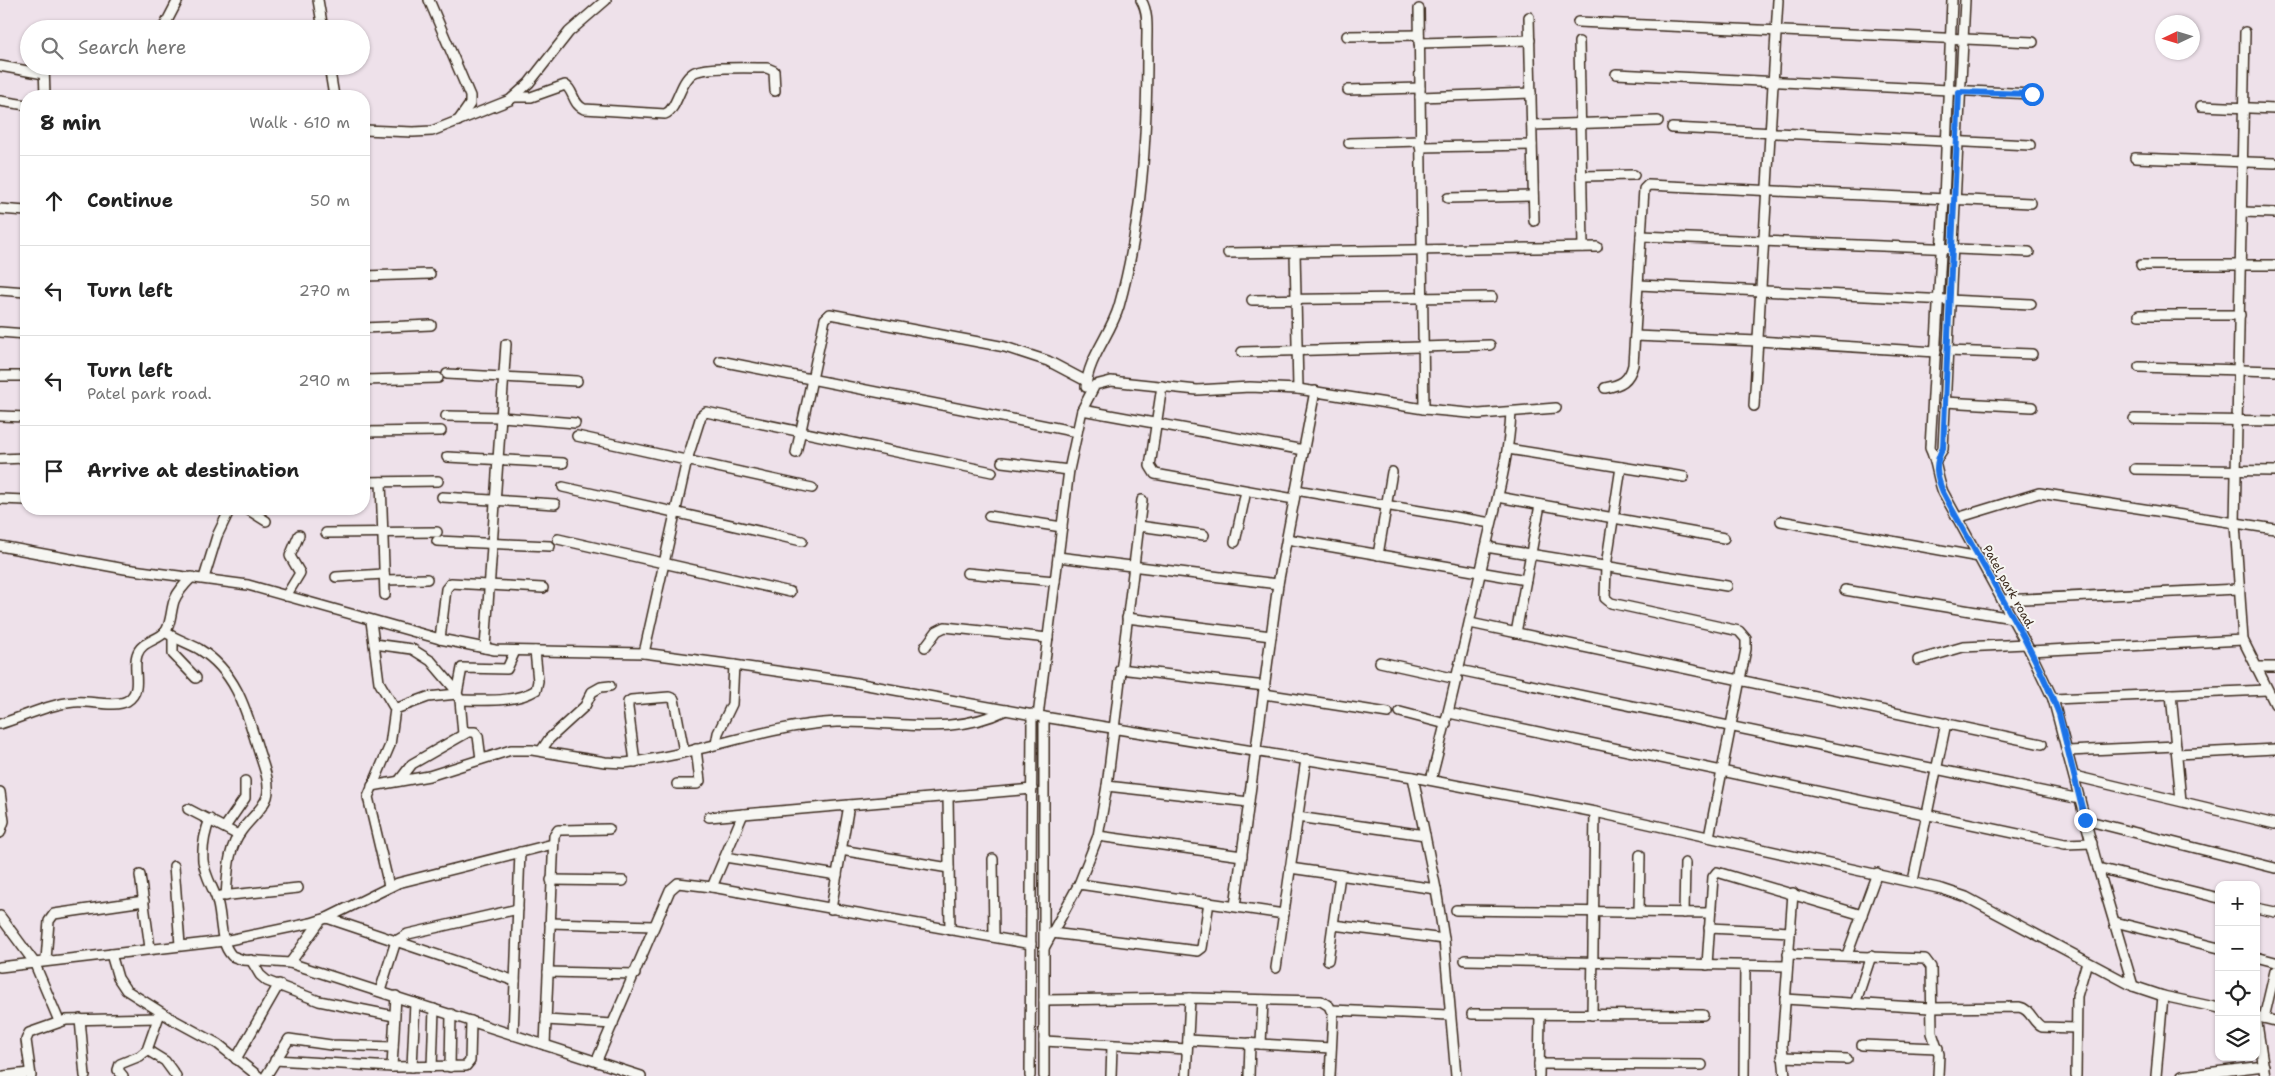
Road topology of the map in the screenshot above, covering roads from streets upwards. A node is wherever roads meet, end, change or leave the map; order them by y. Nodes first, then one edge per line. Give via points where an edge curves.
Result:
1 (178, 0) edge
2 (318, 0) edge
3 (429, 0) edge
4 (606, 0) edge
5 (1141, 0) edge
6 (1778, 0) edge
7 (1952, 0) edge
8 (1965, 0) edge
9 (1419, 9) dead end
10 (1530, 16) dead end
11 (168, 20) edge
12 (321, 20) edge
13 (1578, 22) dead end
14 (1776, 32) junction
15 (2245, 32) dead end
16 (1347, 36) dead end
17 (1419, 39) junction
18 (1530, 40) junction
19 (1951, 40) junction
20 (1962, 41) junction
21 (1579, 42) dead end
22 (2033, 42) dead end
23 (0, 66) edge
24 (20, 68) edge
25 (1616, 74) dead end
26 (44, 75) edge
27 (330, 75) edge
28 (1774, 83) junction
29 (45, 90) edge
30 (333, 90) edge
31 (1348, 90) dead end
32 (775, 91) dead end
33 (1948, 91) junction
34 (1959, 92) junction
35 (1420, 93) junction
36 (1531, 93) junction
37 (2032, 94) dead end
38 (514, 97) junction
39 (0, 101) edge
40 (20, 104) edge
41 (2201, 106) dead end
42 (2244, 109) junction
43 (2275, 109) edge
44 (458, 121) junction
45 (1658, 121) dead end
46 (1581, 123) junction
47 (1532, 125) junction
48 (1672, 128) dead end
49 (370, 130) edge
50 (1771, 134) junction
51 (1946, 141) junction
52 (1957, 142) junction
53 (1349, 143) dead end
54 (1420, 144) junction
55 (1532, 145) junction
56 (2030, 145) dead end
57 (2135, 158) dead end
58 (2243, 162) junction
59 (2275, 162) edge
60 (1634, 175) dead end
61 (1582, 176) junction
62 (1768, 190) junction
63 (1533, 196) junction
64 (1448, 198) dead end
65 (1944, 200) junction
66 (1954, 200) junction
67 (2030, 203) dead end
68 (0, 209) edge
69 (20, 211) edge
70 (2242, 212) junction
71 (2275, 213) edge
72 (1534, 220) dead end
73 (1641, 236) junction
74 (1764, 241) junction
75 (1583, 247) junction
76 (1597, 247) dead end
77 (1941, 249) junction
78 (1422, 250) junction
79 (1952, 250) junction
80 (1294, 252) junction
81 (2029, 252) dead end
82 (1228, 253) dead end
83 (2241, 264) junction
84 (2142, 265) dead end
85 (2275, 265) edge
86 (430, 274) dead end
87 (370, 276) edge
88 (1639, 285) junction
89 (0, 290) edge
90 (1761, 291) junction
91 (20, 292) edge
92 (1492, 297) dead end
93 (1422, 298) junction
94 (1296, 299) junction
95 (1252, 300) dead end
96 (1939, 300) junction
97 (1950, 300) junction
98 (2031, 304) dead end
99 (2139, 315) dead end
100 (2240, 316) junction
101 (431, 325) dead end
102 (370, 328) edge
103 (0, 332) edge
104 (20, 334) edge
105 (1635, 336) junction
106 (1758, 341) junction
107 (506, 344) dead end
108 (1490, 345) dead end
109 (1423, 347) junction
110 (1297, 351) junction
111 (1947, 351) junction
112 (1242, 352) dead end
113 (1936, 352) junction
114 (2032, 354) dead end
115 (720, 361) dead end
116 (2139, 367) dead end
117 (2238, 370) junction
118 (2275, 371) edge
119 (0, 376) edge
120 (20, 376) edge
121 (503, 376) junction
122 (370, 380) edge
123 (812, 380) junction
124 (577, 381) dead end
125 (1086, 381) junction
126 (1162, 386) junction
127 (1605, 388) dead end
128 (1298, 389) junction
129 (1314, 391) junction
130 (1086, 399) junction
131 (1945, 402) junction
132 (1754, 406) dead end
133 (2032, 407) dead end
134 (1556, 408) dead end
135 (1424, 409) junction
136 (1082, 410) junction
137 (1511, 412) junction
138 (0, 416) edge
139 (446, 416) dead end
140 (20, 417) edge
141 (500, 417) junction
142 (2134, 419) dead end
143 (2238, 420) junction
144 (2275, 421) edge
145 (1157, 422) junction
146 (575, 423) dead end
147 (801, 430) junction
148 (441, 431) dead end
149 (370, 432) edge
150 (1077, 432) junction
151 (577, 436) dead end
152 (1508, 449) junction
153 (1304, 450) junction
154 (796, 453) dead end
155 (447, 457) dead end
156 (20, 458) edge
157 (0, 459) edge
158 (498, 459) junction
159 (687, 460) junction
160 (1002, 462) dead end
161 (563, 463) dead end
162 (1936, 464) junction
163 (1621, 466) junction
164 (2135, 469) dead end
165 (1069, 470) junction
166 (2236, 470) junction
167 (2275, 471) edge
168 (992, 472) dead end
169 (1392, 472) dead end
170 (1684, 477) dead end
171 (370, 482) edge
172 (381, 482) junction
173 (438, 482) dead end
174 (563, 487) dead end
175 (812, 488) dead end
176 (1246, 491) junction
177 (1295, 495) junction
178 (442, 497) dead end
179 (1498, 497) junction
180 (0, 499) edge
181 (20, 500) edge
182 (495, 500) junction
183 (1142, 500) dead end
184 (555, 504) dead end
185 (1540, 505) junction
186 (1386, 506) junction
187 (676, 511) junction
188 (227, 515) edge
189 (256, 515) edge
190 (989, 516) dead end
191 (1613, 518) junction
192 (1957, 518) junction
193 (266, 521) dead end
194 (1781, 521) dead end
195 (1491, 523) junction
196 (2235, 524) junction
197 (1139, 526) junction
198 (1062, 527) junction
199 (2275, 529) edge
200 (383, 532) junction
201 (436, 532) dead end
202 (326, 533) dead end
203 (299, 534) dead end
204 (1204, 535) dead end
205 (558, 538) dead end
206 (1724, 538) dead end
207 (1286, 539) junction
208 (437, 541) dead end
209 (802, 541) dead end
210 (492, 542) junction
211 (1234, 542) dead end
212 (0, 546) edge
213 (550, 546) dead end
214 (1486, 547) junction
215 (1531, 554) junction
216 (1378, 555) junction
217 (1058, 557) junction
218 (1978, 557) junction
219 (664, 563) junction
220 (1134, 565) junction
221 (1606, 566) junction
222 (1481, 571) junction
223 (967, 573) dead end
224 (192, 577) junction
225 (336, 577) dead end
226 (384, 577) junction
227 (204, 578) junction
228 (428, 579) dead end
229 (1526, 580) junction
230 (1055, 581) junction
231 (1278, 584) junction
232 (489, 585) junction
233 (1727, 586) dead end
234 (543, 588) dead end
235 (2238, 589) junction
236 (1845, 590) dead end
237 (790, 592) dead end
238 (385, 594) dead end
239 (286, 596) junction
240 (2002, 600) junction
241 (1127, 618) junction
242 (2012, 618) junction
243 (371, 621) junction
244 (1470, 623) junction
245 (165, 632) junction
246 (1516, 633) junction
247 (1271, 636) junction
248 (173, 638) junction
249 (1048, 638) junction
250 (440, 639) junction
251 (2243, 640) junction
252 (374, 644) junction
253 (925, 647) dead end
254 (2028, 647) junction
255 (485, 648) junction
256 (515, 650) junction
257 (535, 651) junction
258 (644, 653) junction
259 (1918, 660) dead end
260 (1380, 662) dead end
261 (734, 665) junction
262 (2275, 666) edge
263 (2255, 667) junction
264 (1120, 669) junction
265 (1458, 674) junction
266 (196, 678) dead end
267 (1740, 680) junction
268 (610, 686) dead end
269 (1264, 690) junction
270 (2267, 690) junction
271 (2171, 694) junction
272 (459, 697) junction
273 (2053, 700) junction
274 (2275, 704) edge
275 (395, 710) junction
276 (1006, 710) junction
277 (1400, 712) dead end
278 (1388, 713) dead end
279 (1449, 713) junction
280 (1038, 716) junction
281 (1946, 723) junction
282 (0, 724) edge
283 (1446, 724) junction
284 (1731, 725) junction
285 (1113, 728) junction
286 (463, 734) junction
287 (716, 744) junction
288 (2042, 744) dead end
289 (696, 749) junction
290 (2275, 749) edge
291 (2176, 750) junction
292 (541, 751) junction
293 (2068, 751) junction
294 (684, 752) junction
295 (1256, 752) junction
296 (481, 759) junction
297 (1306, 759) junction
298 (635, 762) junction
299 (1936, 768) junction
300 (1722, 772) junction
301 (2074, 776) junction
302 (1413, 777) junction
303 (1431, 780) junction
304 (246, 781) dead end
305 (399, 781) junction
306 (678, 784) dead end
307 (372, 786) junction
308 (1107, 786) junction
309 (1032, 789) junction
310 (0, 792) edge
311 (948, 796) junction
312 (2080, 799) junction
313 (2181, 801) junction
314 (1249, 802) junction
315 (849, 805) junction
316 (188, 809) dead end
317 (1595, 812) junction
318 (743, 814) junction
319 (1927, 814) junction
320 (709, 817) dead end
321 (1297, 818) junction
322 (210, 819) junction
323 (2085, 820) junction
324 (2275, 824) edge
325 (225, 827) junction
326 (609, 829) dead end
327 (0, 833) edge
328 (238, 835) junction
329 (1425, 835) junction
330 (1098, 836) junction
331 (1709, 837) junction
332 (2092, 843) junction
333 (553, 844) junction
334 (841, 850) junction
335 (520, 852) junction
336 (1640, 855) dead end
337 (1242, 856) junction
338 (725, 857) junction
339 (993, 859) dead end
340 (1685, 863) dead end
341 (174, 866) dead end
342 (949, 868) junction
343 (1290, 868) junction
344 (2098, 868) junction
345 (2275, 868) edge
346 (1877, 873) junction
347 (140, 875) dead end
348 (1340, 875) junction
349 (837, 876) junction
350 (551, 880) junction
351 (623, 881) dead end
352 (1913, 881) junction
353 (1080, 884) junction
354 (389, 886) junction
355 (712, 887) junction
356 (298, 888) dead end
357 (1436, 889) junction
358 (1793, 893) junction
359 (226, 896) junction
360 (216, 897) junction
361 (2215, 897) edge
362 (144, 901) junction
363 (1209, 902) junction
364 (1235, 906) junction
365 (518, 909) junction
366 (831, 909) junction
367 (2260, 909) edge
368 (1456, 910) dead end
369 (1594, 911) junction
370 (1639, 912) junction
371 (1684, 912) junction
372 (2275, 912) edge
373 (1710, 913) junction
374 (1284, 914) junction
375 (1862, 915) junction
376 (0, 916) edge
377 (324, 919) junction
378 (2115, 922) junction
379 (550, 923) junction
380 (1333, 925) junction
381 (654, 926) junction
382 (1709, 928) junction
383 (950, 930) junction
384 (1790, 932) junction
385 (1052, 933) junction
386 (994, 937) junction
387 (1444, 939) junction
388 (224, 941) junction
389 (396, 941) junction
390 (1031, 944) junction
391 (180, 945) junction
392 (2215, 947) edge
393 (150, 948) junction
394 (1044, 948) junction
395 (111, 954) junction
396 (1788, 954) junction
397 (1847, 955) junction
398 (1871, 956) junction
399 (2260, 958) edge
400 (46, 960) junction
401 (251, 960) junction
402 (1328, 960) dead end
403 (1465, 960) dead end
404 (34, 962) junction
405 (1594, 962) junction
406 (2087, 962) junction
407 (2275, 962) edge
408 (290, 963) junction
409 (1707, 965) junction
410 (1745, 966) junction
411 (1787, 966) junction
412 (0, 967) edge
413 (1276, 968) dead end
414 (2275, 971) edge
415 (548, 972) junction
416 (635, 974) junction
417 (515, 982) junction
418 (279, 984) junction
419 (2133, 986) junction
420 (380, 991) junction
421 (396, 996) junction
422 (2163, 996) junction
423 (1190, 998) junction
424 (1785, 999) junction
425 (1044, 1000) junction
426 (1263, 1000) junction
427 (415, 1003) junction
428 (1855, 1004) junction
429 (2215, 1007) edge
430 (1930, 1008) junction
431 (434, 1009) junction
432 (1332, 1010) junction
433 (450, 1014) junction
434 (1472, 1014) dead end
435 (159, 1015) junction
436 (1449, 1015) junction
437 (1540, 1015) junction
438 (1592, 1015) junction
439 (1703, 1015) dead end
440 (394, 1016) junction
441 (2259, 1016) edge
442 (2260, 1017) edge
443 (80, 1019) junction
444 (546, 1020) junction
445 (59, 1021) junction
446 (2275, 1021) edge
447 (471, 1022) junction
448 (613, 1024) junction
449 (2260, 1027) edge
450 (2076, 1028) junction
451 (513, 1035) junction
452 (1044, 1041) junction
453 (1250, 1043) junction
454 (1187, 1044) junction
455 (1261, 1044) junction
456 (545, 1045) junction
457 (1862, 1045) dead end
458 (1112, 1046) junction
459 (393, 1047) junction
460 (1331, 1048) junction
461 (1938, 1048) junction
462 (147, 1050) junction
463 (1782, 1057) junction
464 (236, 1059) junction
465 (1847, 1059) dead end
466 (275, 1060) junction
467 (598, 1060) junction
468 (1540, 1064) junction
469 (348, 1065) junction
470 (1702, 1065) dead end
471 (2264, 1066) junction
472 (392, 1067) junction
473 (412, 1067) junction
474 (432, 1067) junction
475 (450, 1067) junction
476 (30, 1074) edge
477 (4, 1076) edge
478 (85, 1076) edge
479 (124, 1076) edge
480 (176, 1076) edge
481 (258, 1076) edge
482 (266, 1076) edge
483 (351, 1076) edge
484 (641, 1076) edge
485 (1030, 1076) edge
486 (1044, 1076) edge
487 (1111, 1076) edge
488 (1186, 1076) edge
489 (1249, 1076) edge
490 (1330, 1076) edge
491 (1456, 1076) edge
492 (1539, 1076) edge
493 (1744, 1076) edge
494 (1784, 1076) edge
495 (1938, 1076) edge
496 (2076, 1076) edge
497 (2156, 1076) edge
498 (2182, 1076) edge
499 (2265, 1076) edge

1 - 11 street
2 - 12 street
3 - 44 street via 470,96 470,104
4 - 38 street via 569,32
5 - 125 street via 1146,16 1147,93 1141,182 1132,245 1114,322
6 - 14 street
7 - 19 street, Patel park road.
8 - 20 street
9 - 17 street
10 - 18 street
13 - 14 street
14 - 19 street
14 - 28 street
15 - 42 street
16 - 17 street
17 - 18 street
17 - 35 street
18 - 36 street
19 - 20 street
19 - 33 street, Patel park road.
20 - 22 street
20 - 34 street
21 - 46 street
23 - 24 street
25 - 28 street
26 - 29 street
27 - 30 street
28 - 33 street
28 - 50 street
31 - 35 street
32 - 38 street via 774,71 767,68 697,71 686,79 671,110 665,114 584,109 578,106 565,84 531,97
33 - 34 street
33 - 51 street, Patel park road.
34 - 37 street
34 - 52 street
35 - 36 street
35 - 54 street
36 - 47 street
38 - 44 street
39 - 40 street
41 - 42 street
42 - 43 street
42 - 58 street
44 - 49 street via 423,132
45 - 46 street
46 - 47 street
46 - 61 street
47 - 55 street
48 - 50 street
50 - 51 street
50 - 62 street
51 - 52 street
51 - 65 street, Patel park road.
52 - 56 street
52 - 66 street
53 - 54 street
54 - 55 street
54 - 78 street
55 - 63 street
57 - 58 street
58 - 59 street
58 - 70 street
60 - 61 street
61 - 75 street
62 - 65 street
62 - 73 street via 1648,185 1644,189
62 - 74 street
63 - 64 street
63 - 72 street
65 - 66 street
65 - 77 street, Patel park road.
66 - 67 street
66 - 79 street
68 - 69 street
70 - 71 street
70 - 83 street
73 - 74 street
73 - 88 street
74 - 77 street
74 - 90 street
75 - 76 street
75 - 78 street
77 - 79 street
77 - 96 street, Patel park road.
78 - 80 street
78 - 93 street
79 - 81 street
79 - 97 street
80 - 82 street
80 - 94 street
83 - 84 street
83 - 85 street
83 - 100 street
86 - 87 street
88 - 90 street
88 - 105 street
89 - 91 street
90 - 96 street
90 - 106 street
92 - 93 street
93 - 94 street
93 - 109 street
94 - 95 street
94 - 110 street
96 - 97 street
96 - 113 street, Patel park road.
97 - 98 street
97 - 111 street
99 - 100 street
100 - 117 street
101 - 102 street
103 - 104 street
105 - 106 street
105 - 127 street via 1633,364 1628,377 1621,384
106 - 113 street
106 - 132 street
107 - 121 street
108 - 109 street
109 - 110 street
109 - 135 street
110 - 112 street
110 - 128 street
111 - 114 street
111 - 131 street
113 - 162 street, Patel park road. via 1930,448
115 - 123 street
116 - 117 street
117 - 118 street
117 - 143 street
119 - 120 street
121 - 122 street
121 - 124 street
121 - 141 street
123 - 125 street via 825,318 834,313 1005,347 1048,361
123 - 147 street
123 - 150 street
125 - 130 street
126 - 128 street via 1197,390
126 - 130 street via 1105,381 1095,385
126 - 145 street
128 - 129 street
129 - 135 street
129 - 153 street
130 - 136 street
131 - 133 street
131 - 162 street via 1943,448
134 - 137 street
135 - 137 street via 1479,414
136 - 145 street
136 - 150 street
137 - 152 street
138 - 140 street
139 - 141 street
141 - 146 street
141 - 158 street
142 - 143 street
143 - 144 street
143 - 166 street
145 - 153 street
145 - 176 street via 1150,466 1155,474
147 - 154 street
147 - 159 street via 706,412 701,416
147 - 168 street
148 - 149 street
150 - 165 street
151 - 159 street
152 - 163 street
152 - 179 street
153 - 177 street
155 - 158 street
156 - 157 street
158 - 161 street
158 - 182 street
159 - 175 street
159 - 187 street
160 - 165 street
162 - 192 street, Patel park road. via 1940,484
163 - 170 street
163 - 191 street
164 - 166 street
165 - 198 street
166 - 167 street
166 - 196 street
169 - 186 street
171 - 172 street
172 - 173 street
172 - 200 street
174 - 187 street
176 - 177 street
176 - 211 street
177 - 186 street
177 - 207 street
178 - 182 street
179 - 185 street
179 - 195 street
180 - 181 street
182 - 184 street
182 - 210 street
183 - 197 street
185 - 191 street
185 - 215 street
186 - 195 street
186 - 216 street
187 - 209 street
187 - 219 street
188 - 227 street
189 - 193 street
190 - 198 street
191 - 206 street
191 - 221 street
192 - 196 street via 2039,493
192 - 218 street, Patel park road.
194 - 218 street
195 - 214 street
196 - 199 street
196 - 235 street
197 - 204 street
197 - 220 street
198 - 217 street
200 - 201 street
200 - 202 street
200 - 226 street
203 - 239 street via 290,556 300,573
205 - 219 street
207 - 216 street
207 - 231 street
208 - 210 street
210 - 213 street
210 - 232 street
212 - 224 street via 125,570
214 - 215 street
214 - 222 street
215 - 221 street
215 - 229 street
216 - 222 street
217 - 220 street
217 - 230 street
218 - 240 street, Patel park road.
219 - 237 street
219 - 258 street
220 - 231 street
220 - 241 street
221 - 233 street
221 - 267 street via 1604,593 1611,603 1739,631 1746,639
222 - 229 street
222 - 244 street
223 - 230 street
224 - 227 street
224 - 245 street via 178,594
225 - 226 street
226 - 228 street
226 - 238 street
227 - 239 street via 248,585
229 - 246 street
230 - 249 street
231 - 247 street
232 - 234 street
232 - 250 street via 454,582 448,585
232 - 255 street
235 - 240 street
235 - 251 street
236 - 242 street
239 - 243 street
240 - 242 street, Patel park road.
241 - 247 street
241 - 264 street
242 - 254 street, Patel park road.
243 - 250 street
243 - 252 street
244 - 246 street
244 - 265 street
245 - 248 street
245 - 282 street via 138,652 136,690 130,699 124,702 68,703
246 - 267 street
247 - 269 street
248 - 266 street via 174,654
248 - 328 street via 199,650 226,673 248,717 268,792 262,805
249 - 253 street via 945,627 937,631
249 - 280 street
250 - 255 street
251 - 254 street
251 - 263 street
252 - 272 street via 412,649 424,654
252 - 275 street via 378,682
254 - 259 street via 1963,647
254 - 273 street, Patel park road.
255 - 256 street
256 - 257 street
256 - 272 street via 508,669 462,668
257 - 258 street
257 - 272 street via 536,690 508,699
258 - 261 street
260 - 265 street
261 - 276 street
261 - 287 street via 732,704
262 - 263 street
263 - 270 street
264 - 269 street
264 - 285 street
265 - 279 street
265 - 284 street
267 - 281 street
267 - 284 street
268 - 292 street via 592,692 585,706 549,739
269 - 278 street
269 - 295 street
270 - 271 street
270 - 274 street
271 - 273 street
271 - 291 street
272 - 275 street via 428,697
272 - 286 street
273 - 293 street, Patel park road.
275 - 307 street via 390,745
276 - 280 street
276 - 287 street via 985,720 966,724 918,726 838,722 778,729
277 - 283 street
279 - 283 street
279 - 300 street
280 - 285 street
280 - 309 street
280 - 394 street
281 - 288 street
281 - 299 street
283 - 303 street
284 - 299 street
284 - 300 street
285 - 295 street
285 - 308 street
286 - 296 street via 477,734
286 - 305 street via 412,764
287 - 289 street
289 - 294 street
289 - 306 street via 700,781
290 - 291 street
291 - 293 street
291 - 313 street
292 - 296 street via 511,750
292 - 298 street via 605,762
293 - 301 street, Patel park road.
294 - 298 street
294 - 298 street via 674,699 631,700 628,708
295 - 297 street
295 - 314 street
296 - 305 street via 429,776
297 - 302 street
297 - 321 street
299 - 312 street
299 - 319 street
300 - 319 street
300 - 331 street
301 - 312 street, Patel park road.
301 - 313 street
302 - 303 street
302 - 329 street
303 - 317 street
304 - 325 street via 245,798
305 - 307 street
307 - 354 street via 368,801
308 - 314 street
308 - 330 street
309 - 311 street
309 - 390 street
310 - 327 street via 4,821
311 - 315 street
311 - 342 street
312 - 323 street, Patel park road.
313 - 324 street
314 - 337 street
315 - 318 street
315 - 334 street
316 - 322 street
317 - 331 street
317 - 369 street
318 - 320 street
318 - 338 street
319 - 332 street via 2065,844
319 - 352 street
321 - 329 street
321 - 343 street
322 - 325 street
322 - 360 street via 203,860 206,879
323 - 332 street, Patel park road.
323 - 345 street
325 - 328 street
326 - 333 street via 558,830
328 - 359 street via 229,860
329 - 357 street
330 - 337 street
330 - 353 street
331 - 346 street
332 - 344 street, Patel park road.
333 - 335 street
333 - 350 street
334 - 342 street
334 - 349 street
335 - 354 street
335 - 365 street
336 - 370 street
337 - 364 street
338 - 349 street
338 - 355 street
339 - 386 street
340 - 371 street
341 - 391 street
342 - 383 street
343 - 348 street
343 - 374 street
344 - 361 street
344 - 378 street, Patel park road.
346 - 352 street
346 - 375 street
347 - 362 street
348 - 357 street
348 - 380 street
349 - 366 street
350 - 351 street
350 - 379 street
352 - 406 street via 1966,898
353 - 363 street
353 - 385 street
354 - 377 street
355 - 366 street
355 - 381 street via 684,883 673,886
356 - 359 street
357 - 387 street
358 - 373 street via 1717,872 1712,876
358 - 375 street
358 - 384 street
359 - 360 street
360 - 388 street
362 - 393 street
362 - 400 street via 54,914 48,928
363 - 364 street
363 - 385 street via 1202,948 1198,952
364 - 374 street
365 - 389 street via 414,932
365 - 417 street
366 - 383 street
367 - 372 street
368 - 369 street
369 - 370 street
369 - 405 street
370 - 371 street
371 - 373 street
373 - 382 street
374 - 413 street
375 - 397 street
376 - 404 street
377 - 388 street
377 - 389 street
377 - 408 street
378 - 392 street
378 - 419 street, Patel park road.
379 - 381 street
379 - 415 street
380 - 387 street
380 - 402 street
381 - 416 street
382 - 384 street
382 - 409 street
383 - 386 street
384 - 396 street
385 - 394 street
386 - 390 street
387 - 436 street
388 - 391 street
388 - 401 street via 232,956
389 - 417 street
389 - 420 street
390 - 485 street
391 - 393 street
393 - 395 street
394 - 425 street
395 - 400 street
395 - 435 street via 121,984
396 - 397 street
396 - 411 street
397 - 398 street
398 - 428 street
398 - 430 street via 1929,962
399 - 407 street
400 - 404 street
401 - 408 street
401 - 418 street via 264,979
403 - 405 street
404 - 412 street
404 - 445 street
405 - 409 street
405 - 438 street
406 - 419 street
406 - 450 street via 2077,996
408 - 420 street
409 - 410 street
410 - 411 street
410 - 493 street
411 - 424 street
414 - 441 street
415 - 416 street
415 - 444 street
416 - 448 street
417 - 451 street
418 - 440 street via 319,1000
418 - 464 street
419 - 422 street
420 - 421 street
421 - 427 street
421 - 440 street
422 - 429 street
422 - 497 street
423 - 425 street
423 - 426 street
423 - 454 street
424 - 428 street
424 - 463 street
425 - 452 street
426 - 432 street via 1321,1001
426 - 455 street
427 - 431 street
427 - 473 street
428 - 430 street
430 - 450 street via 2023,1008 2042,1027
430 - 461 street via 1932,1038
431 - 433 street
431 - 474 street
432 - 436 street
432 - 460 street
433 - 447 street
433 - 475 street
434 - 437 street
435 - 443 street
435 - 462 street
435 - 464 street via 218,1044
436 - 491 street
437 - 438 street
437 - 468 street
438 - 439 street
440 - 459 street
442 - 446 street
443 - 445 street
443 - 478 street
444 - 448 street
444 - 456 street
445 - 476 street via 27,1035
447 - 451 street
447 - 475 street via 469,1064
448 - 467 street
449 - 471 street
450 - 496 street
451 - 456 street
452 - 458 street
452 - 486 street
453 - 454 street
453 - 455 street
453 - 489 street
454 - 458 street
454 - 488 street
455 - 460 street
456 - 467 street
457 - 461 street
458 - 487 street
459 - 466 street via 331,1045 292,1038 286,1040
459 - 472 street
460 - 490 street
461 - 495 street
462 - 479 street via 120,1064 118,1070
462 - 480 street via 165,1061
463 - 465 street
463 - 494 street
464 - 481 street
466 - 469 street
466 - 482 street
467 - 484 street
468 - 470 street
468 - 492 street
469 - 472 street
469 - 483 street
471 - 498 street
471 - 499 street
472 - 473 street
473 - 474 street
474 - 475 street
476 - 477 street

